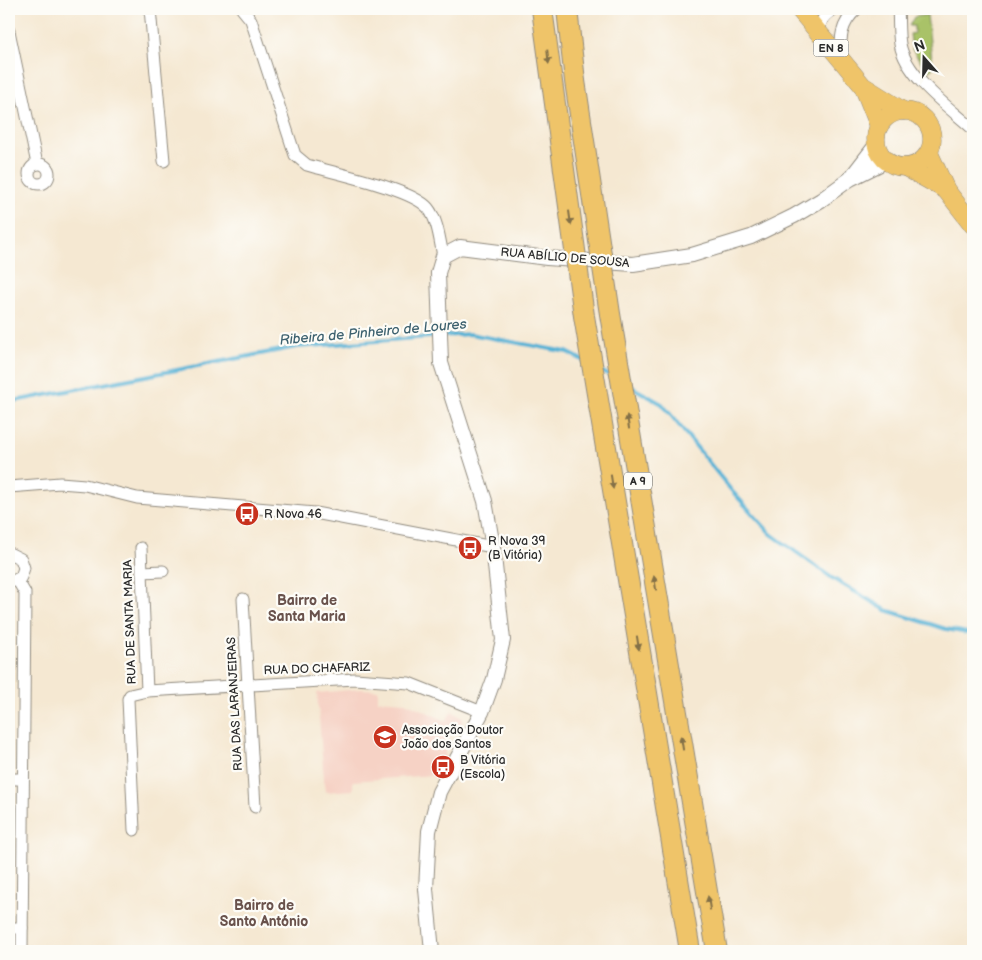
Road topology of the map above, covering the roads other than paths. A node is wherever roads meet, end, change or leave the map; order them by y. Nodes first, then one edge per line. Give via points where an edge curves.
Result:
1 (150, 9) edge
2 (242, 9) edge
3 (542, 9) edge
4 (568, 9) edge
5 (800, 9) edge
6 (834, 9) edge
7 (856, 9) edge
8 (898, 9) edge
9 (9, 31) edge
10 (818, 33) junction
11 (842, 62) junction
12 (863, 86) junction
13 (903, 111) junction
14 (879, 126) junction
15 (973, 129) edge
16 (876, 145) junction
17 (929, 152) junction
18 (164, 161) dead end
19 (886, 161) junction
20 (37, 164) dead end
21 (905, 167) junction
22 (850, 179) junction
23 (946, 190) junction
24 (973, 224) edge
25 (443, 256) junction
26 (9, 487) edge
27 (493, 547) junction
28 (141, 548) dead end
29 (9, 553) edge
30 (163, 571) dead end
31 (142, 572) junction
32 (13, 582) edge
33 (243, 599) dead end
34 (247, 686) junction
35 (147, 691) junction
36 (482, 712) junction
37 (9, 779) edge
38 (23, 779) junction
39 (255, 807) dead end
40 (134, 830) dead end
41 (9, 928) edge
42 (22, 928) junction
43 (22, 951) edge
44 (432, 951) edge
45 (690, 951) edge
46 (717, 951) edge

1 - 18 street
2 - 25 street via 251,20 295,155 307,165 412,196 429,209
3 -> 45 highway, A 9, bridge via 584,316
46 -> 4 highway, A 9, bridge via 610,314 575,81
5 - 10 main road, EN 8
6 - 10 street via 824,15
7 - 11 street via 847,17 841,30
8 - 15 street via 900,45 905,60 925,84
9 - 20 street
10 - 11 main road, EN 8
11 - 12 main road, EN 8
12 - 13 main road, EN 8
12 - 14 main road, EN 8
13 - 14 main road via 885,118
13 - 17 main road, EN 8 via 913,112 928,124 932,143
14 - 16 main road
16 - 19 main road
16 - 22 street, RUA ABÍLIO DE SOUSA
17 - 21 main road via 923,160
17 - 23 main road, EN 8
19 - 21 main road, EN 8
19 - 22 street, RUA ABÍLIO DE SOUSA
21 - 23 main road, EN 8
22 - 25 street, RUA ABÍLIO DE SOUSA via 794,216 751,236 692,255 633,264 460,247
23 - 24 main road, EN 8
25 - 27 street via 438,273 441,363 485,501
26 - 27 street via 84,486 137,498 315,513
27 - 36 street via 503,640
28 - 31 street, RUA DE SANTA MARIA
29 - 32 street via 23,563 23,573
30 - 31 street
31 - 35 street, RUA DE SANTA MARIA
32 - 38 street via 24,593
33 - 34 street, RUA DAS LARANJEIRAS
34 - 35 street, RUA DO CHAFARIZ
34 - 36 street, RUA DO CHAFARIZ via 355,679 409,683
34 - 39 street, RUA DAS LARANJEIRAS
35 - 40 street, RUA DE SANTA MARIA via 130,695 128,699
36 - 44 street via 440,792 429,831 426,889
37 - 38 street
38 - 42 street
41 - 42 street
42 - 43 street

